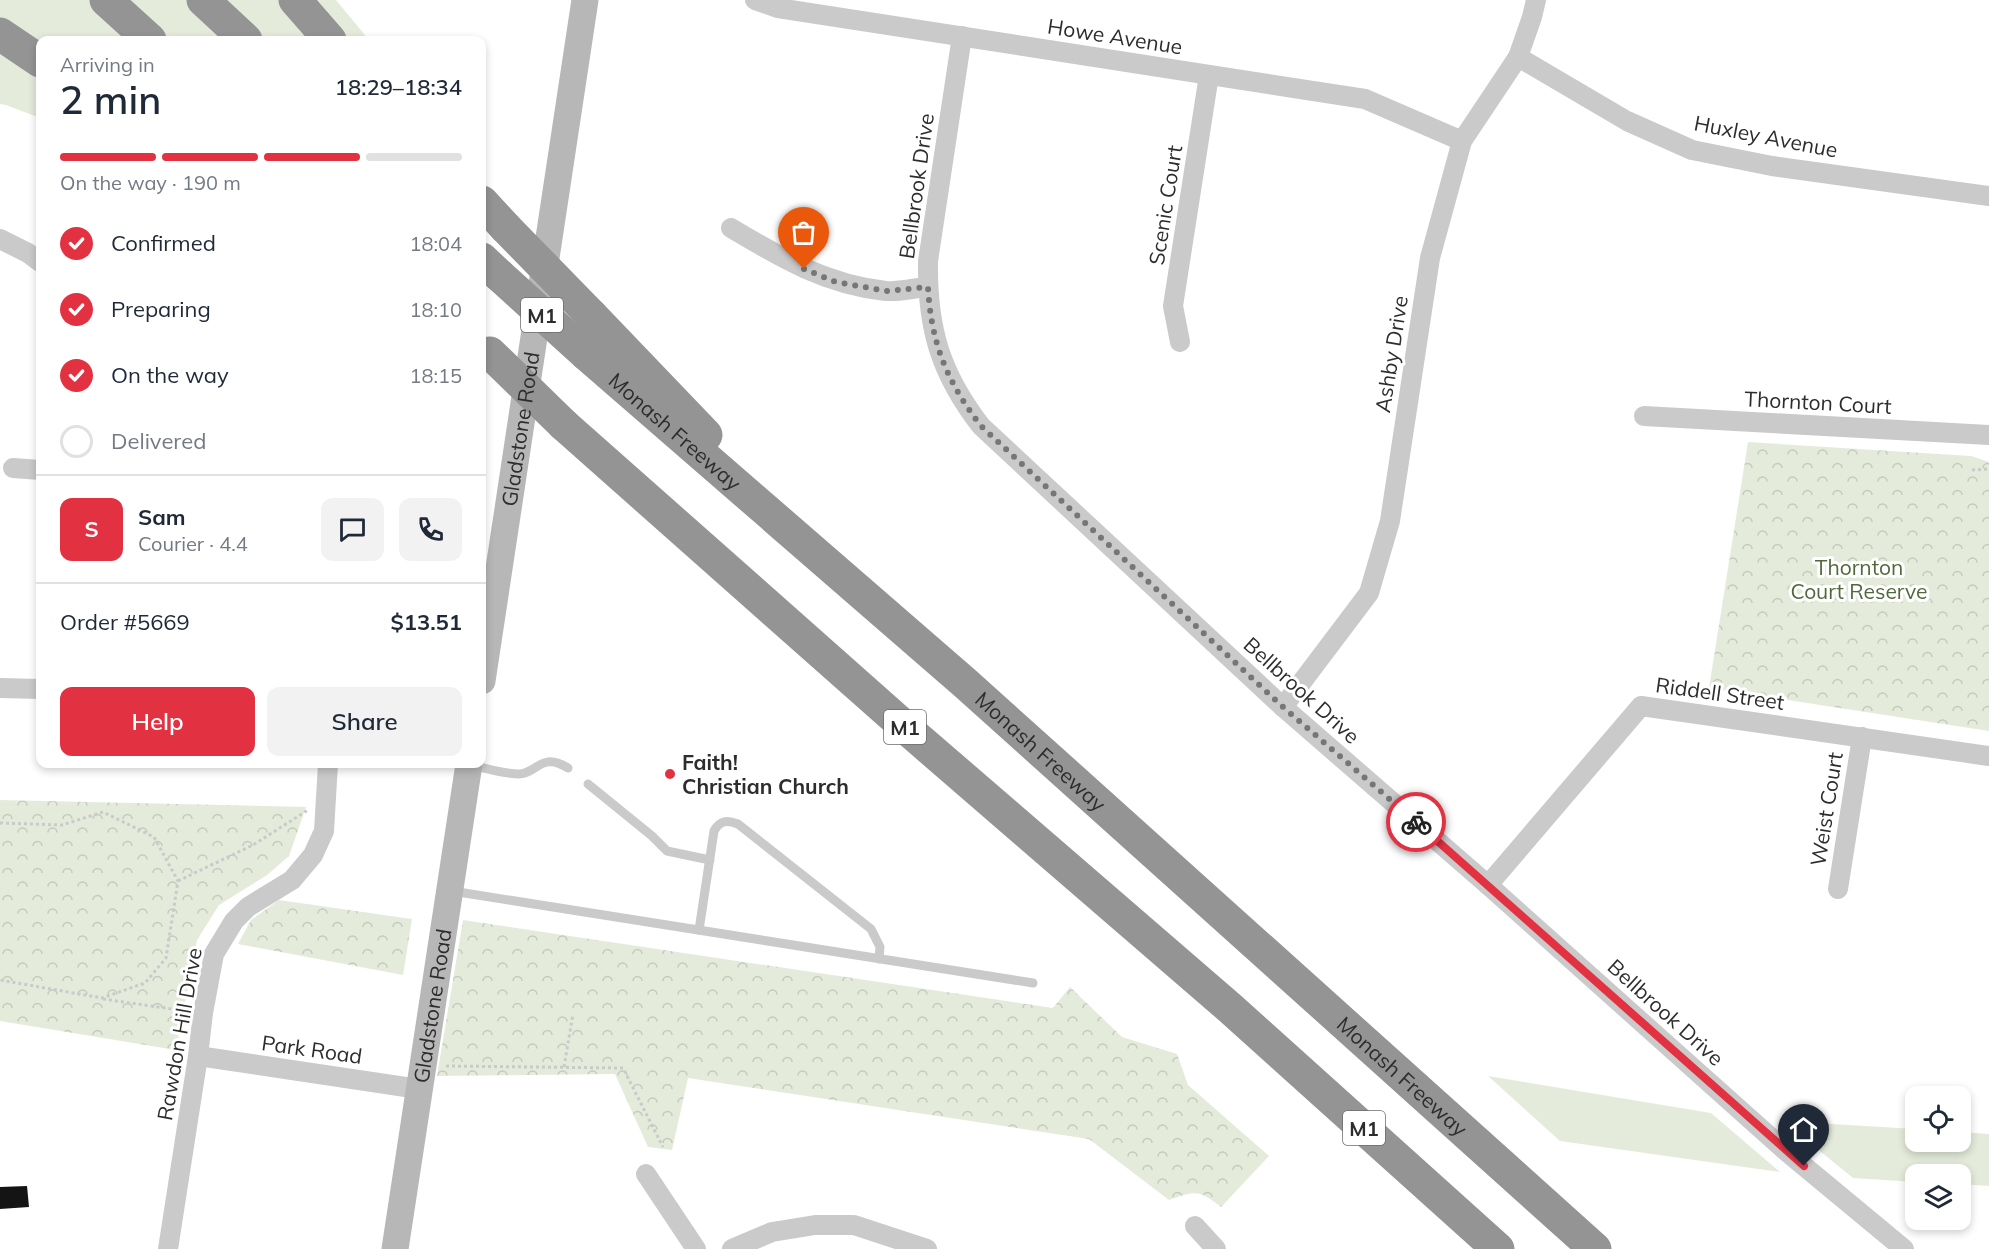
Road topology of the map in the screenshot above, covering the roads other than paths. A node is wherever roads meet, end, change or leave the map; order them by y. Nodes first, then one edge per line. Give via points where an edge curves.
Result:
1 (106, 0) edge
2 (203, 0) edge
3 (295, 0) edge
4 (585, 0) edge
5 (755, 0) edge
6 (1536, 0) edge
7 (146, 36) edge
8 (242, 36) edge
9 (326, 36) edge
10 (962, 36) junction
11 (1518, 57) junction
12 (1209, 75) junction
13 (1462, 141) junction
14 (1989, 196) edge
15 (486, 206) edge
16 (731, 228) dead end
17 (0, 239) edge
18 (36, 259) edge
19 (490, 267) edge
20 (928, 287) junction
21 (1180, 342) dead end
22 (486, 359) edge
23 (1644, 416) dead end
24 (1989, 435) edge
25 (13, 468) dead end
26 (36, 470) edge
27 (815, 553) junction
28 (486, 655) edge
29 (0, 688) edge
30 (36, 689) edge
31 (1283, 707) junction
32 (1862, 737) junction
33 (1989, 756) edge
34 (486, 767) edge
35 (328, 768) edge
36 (468, 768) edge
37 (568, 768) dead end
38 (588, 784) dead end
39 (710, 860) junction
40 (1488, 885) junction
41 (1838, 889) dead end
42 (449, 890) junction
43 (699, 930) junction
44 (879, 959) junction
45 (1032, 983) dead end
46 (198, 1056) junction
47 (419, 1089) junction
48 (646, 1174) dead end
49 (1195, 1226) dead end
50 (168, 1249) edge
51 (395, 1249) edge
52 (696, 1249) edge
53 (732, 1249) edge
54 (927, 1249) edge
55 (1216, 1249) edge
56 (1498, 1249) edge
57 (1595, 1249) edge
58 (1904, 1249) edge

1 - 7 highway
2 - 8 highway
3 - 9 highway
4 - 28 main road, Gladstone Road
5 - 10 street, Howe Avenue via 778,8
6 - 11 street, Ashby Drive
10 - 12 street, Howe Avenue
10 - 20 street, Bellbrook Drive via 928,261
11 - 13 street, Ashby Drive
11 - 14 street, Huxley Avenue via 1627,122 1692,150 1772,166
12 - 13 street, Howe Avenue via 1365,99
12 - 21 street, Scenic Court via 1173,306
13 - 31 street, Ashby Drive via 1430,258 1390,521 1369,593
15 - 27 highway, bridge
16 - 20 street via 788,262 836,282 887,291
17 - 18 street
19 - 27 highway, Monash Freeway / M1, bridge
20 - 31 street, Bellbrook Drive via 935,339 949,378 981,426
22 - 56 highway, M1, bridge via 1230,1008
23 - 24 street, Thornton Court
25 - 26 street
27 - 57 highway, Monash Freeway / M1
29 - 30 street
31 - 40 street, Bellbrook Drive
32 - 33 street, Riddell Street
32 - 40 street, Riddell Street via 1641,706
32 - 41 street, Weist Court
34 - 37 lane via 519,774 542,763
35 - 46 street, Rawdon Hill Drive via 324,831 313,855 292,880 248,907 234,921 214,954
36 - 42 main road, Gladstone Road
38 - 39 lane via 667,851
39 - 43 lane
39 - 44 lane via 717,825 723,821 738,824 870,928 880,947
40 - 58 street, Bellbrook Drive via 1787,1152
42 - 43 lane
42 - 47 main road, Gladstone Road
43 - 44 lane
44 - 45 lane
46 - 47 street, Park Road
46 - 50 street, Rawdon Hill Drive
47 - 51 main road, Gladstone Road
48 - 52 street
49 - 55 street
53 - 54 street via 772,1232 815,1225 854,1225

